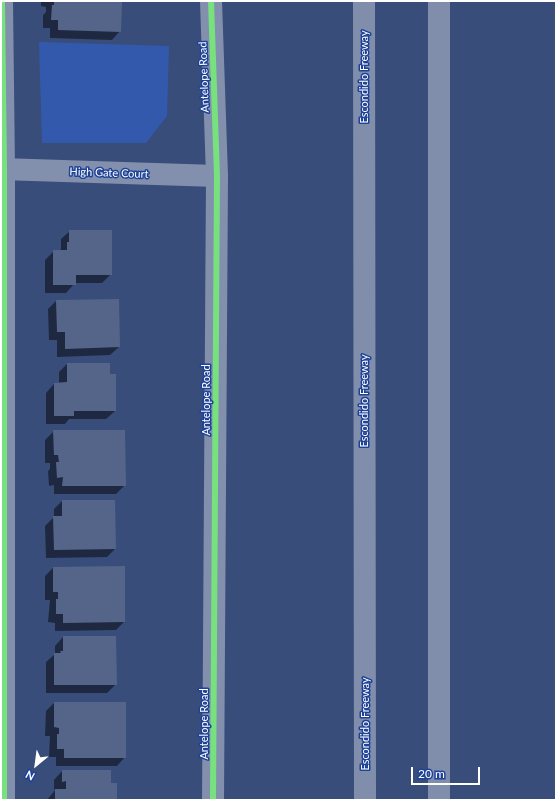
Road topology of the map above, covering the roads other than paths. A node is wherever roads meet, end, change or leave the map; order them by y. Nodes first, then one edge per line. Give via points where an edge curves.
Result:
1 (2, 1) edge
2 (211, 1) edge
3 (364, 1) edge
4 (439, 1) edge
5 (2, 169) edge
6 (217, 176) junction
7 (2, 461) edge
8 (4, 800) edge
9 (213, 800) edge
10 (365, 800) edge
11 (438, 800) edge

1 - 5 street
2 - 6 street, Antelope Road
3 - 10 highway, Escondido Freeway
4 - 11 highway
5 - 6 street, High Gate Court
5 - 7 street
6 - 9 street, Antelope Road
7 - 8 street

